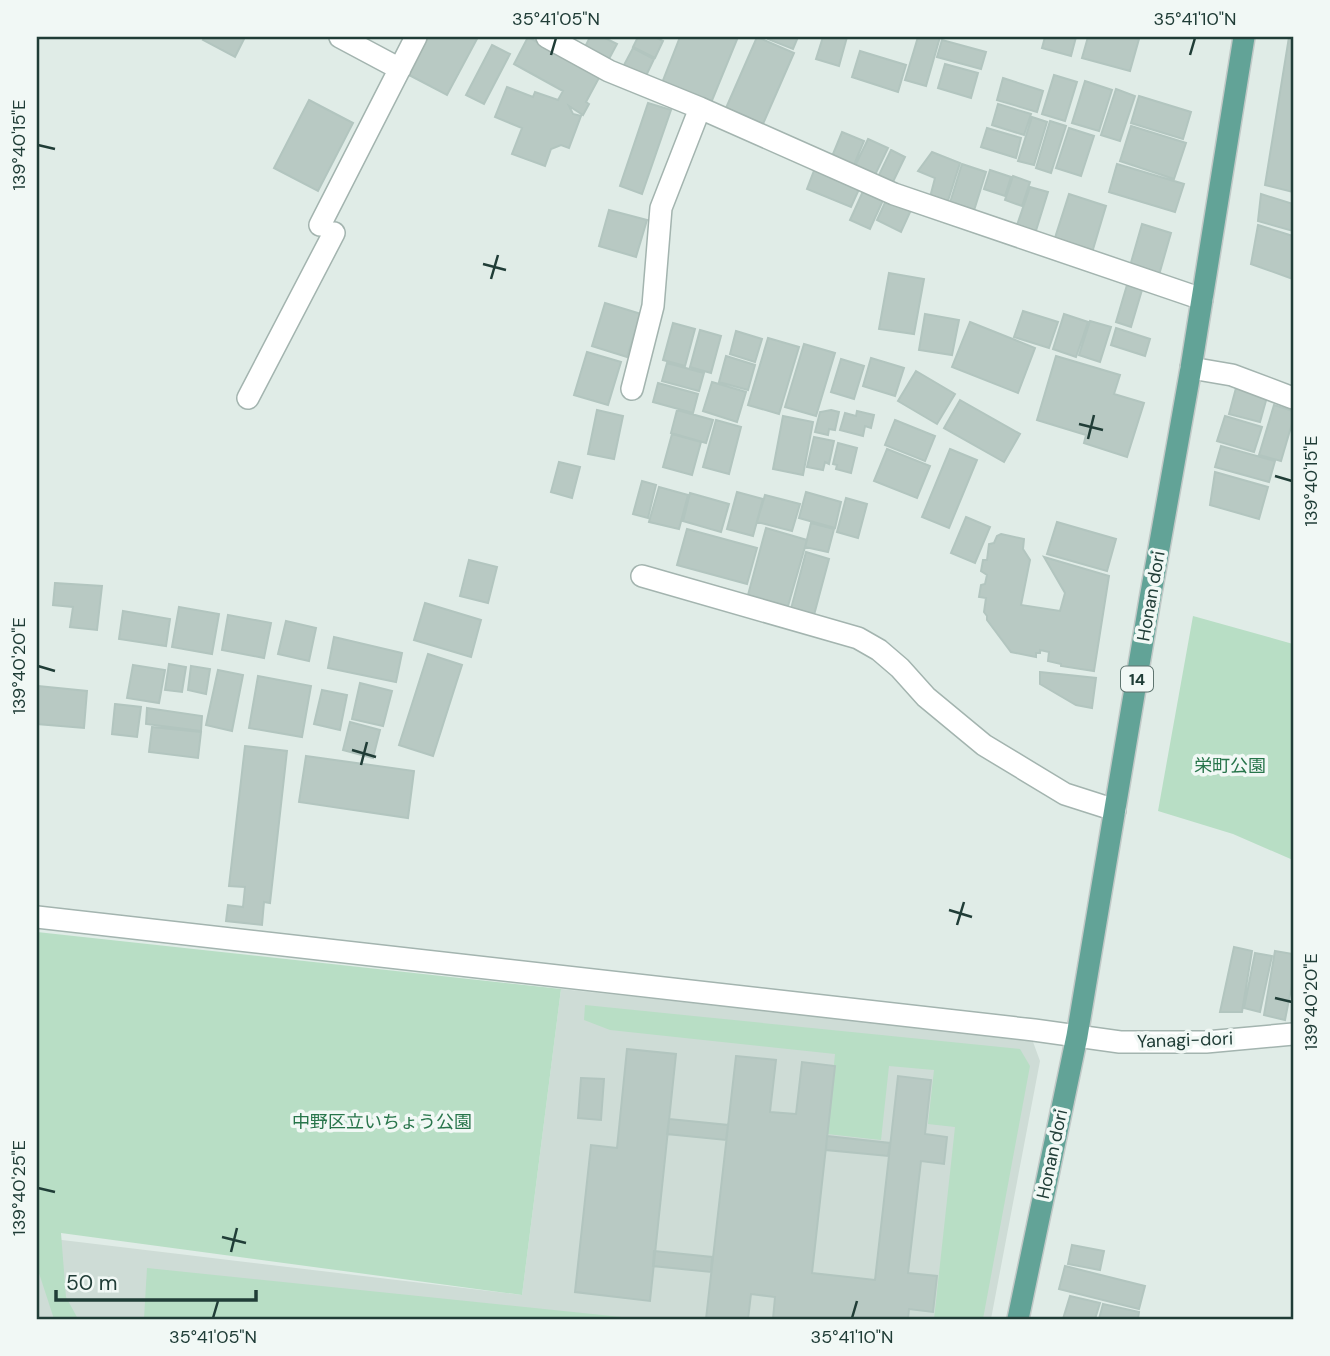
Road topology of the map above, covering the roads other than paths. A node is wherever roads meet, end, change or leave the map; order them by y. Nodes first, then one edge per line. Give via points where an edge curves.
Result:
1 (340, 37) edge
2 (416, 37) edge
3 (547, 37) edge
4 (1244, 37) edge
5 (400, 69) junction
6 (699, 108) junction
7 (1202, 299) junction
8 (1191, 368) junction
9 (632, 389) dead end
10 (247, 398) dead end
11 (1293, 398) edge
12 (642, 576) dead end
13 (1115, 810) junction
14 (37, 917) edge
15 (1293, 1034) edge
16 (1077, 1036) junction
17 (1018, 1319) edge

1 - 5 street
2 - 5 street
3 - 6 street via 609,71
4 - 7 main road, Honan dori / 14
5 - 10 street
6 - 7 street via 894,194
6 - 9 street via 661,208 653,306
7 - 8 main road, Honan dori / 14
8 - 11 street via 1232,375
8 - 13 main road, Honan dori / 14
12 - 13 street via 858,638 879,650 984,746 1065,794
13 - 16 main road, Honan dori / 14
14 - 16 street, Yanagi-dori
15 - 16 street, Yanagi-dori via 1206,1042 1120,1042
16 - 17 main road, Honan dori / 14

